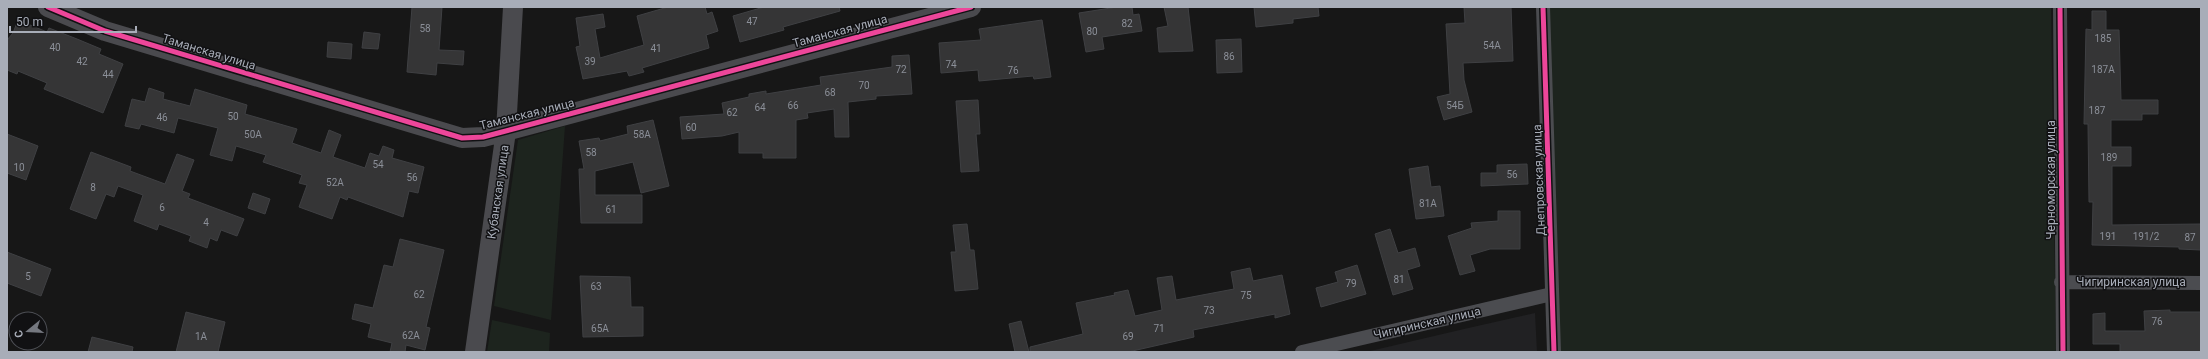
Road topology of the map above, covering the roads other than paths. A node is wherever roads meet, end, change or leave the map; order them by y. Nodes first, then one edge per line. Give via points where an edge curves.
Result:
1 (48, 7) edge
2 (512, 7) edge
3 (971, 7) edge
4 (1543, 7) edge
5 (2060, 7) edge
6 (506, 131) junction
7 (2061, 282) junction
8 (2201, 283) edge
9 (1552, 294) junction
10 (476, 352) edge
11 (1302, 352) edge
12 (1554, 352) edge
13 (2062, 352) edge

1 - 6 street, Таманская улица via 105,31 462,138 483,137
2 - 6 street, Кубанская улица
3 - 6 street, Таманская улица
4 - 9 street, Днепровская улица
5 - 7 street, Черноморская улица
6 - 10 street, Кубанская улица
7 - 8 street, Чигиринская улица
7 - 13 street, Черноморская улица
9 - 11 street, Чигиринская улица
9 - 12 street, Днепровская улица

